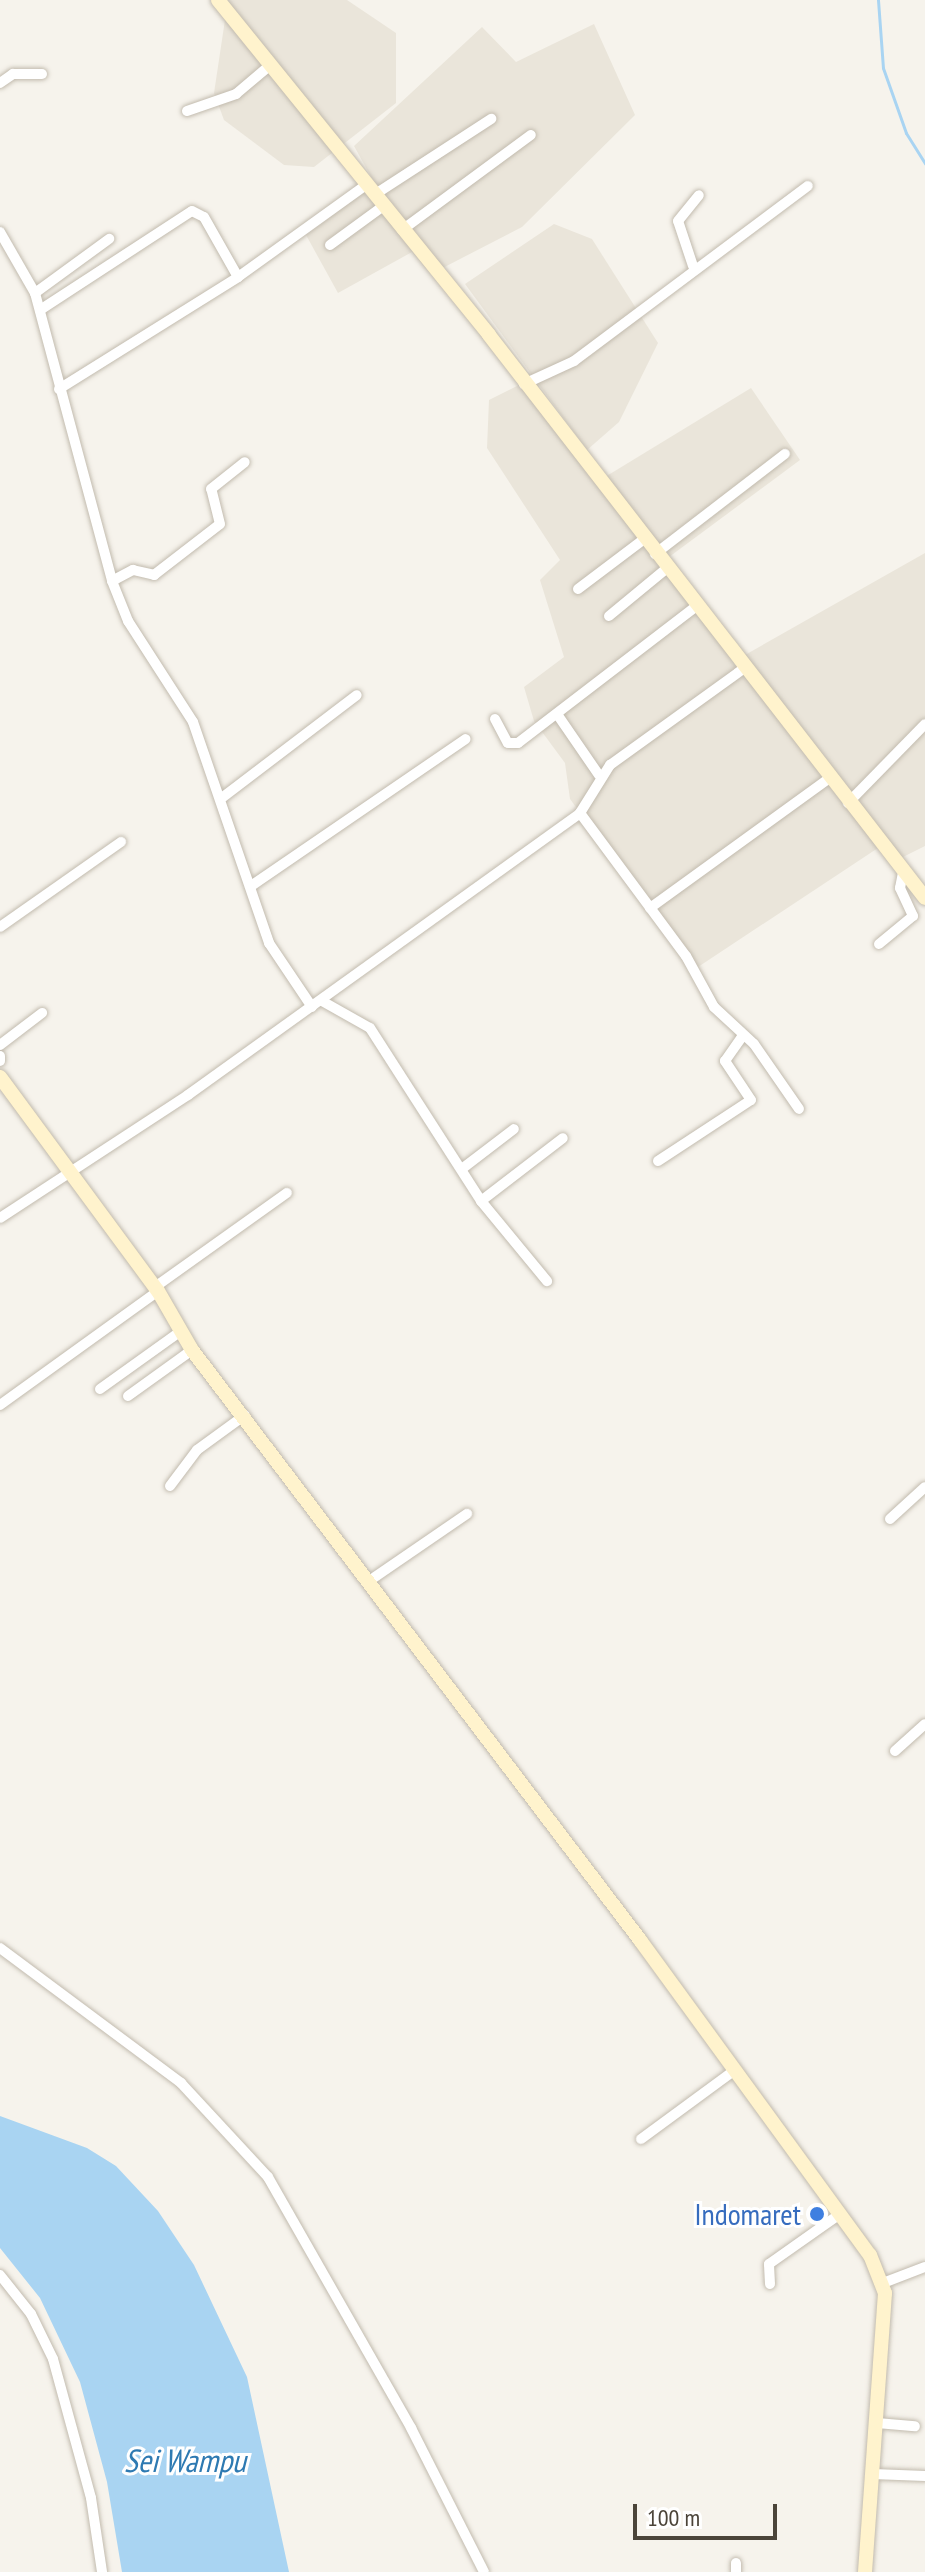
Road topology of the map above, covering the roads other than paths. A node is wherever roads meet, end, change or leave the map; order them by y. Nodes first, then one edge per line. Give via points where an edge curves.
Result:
1 (218, 0) edge
2 (268, 67) junction
3 (42, 74) dead end
4 (0, 83) edge
5 (187, 111) dead end
6 (491, 119) dead end
7 (531, 135) dead end
8 (808, 186) dead end
9 (699, 195) dead end
10 (374, 196) junction
11 (402, 230) junction
12 (0, 232) edge
13 (109, 239) dead end
14 (330, 245) dead end
15 (693, 266) junction
16 (238, 277) junction
17 (35, 293) junction
18 (40, 310) junction
19 (524, 384) junction
20 (59, 389) junction
21 (785, 454) dead end
22 (245, 462) dead end
23 (644, 539) junction
24 (655, 554) junction
25 (666, 569) junction
26 (112, 581) junction
27 (578, 589) dead end
28 (695, 607) junction
29 (609, 616) dead end
30 (743, 669) junction
31 (357, 695) dead end
32 (557, 714) junction
33 (495, 719) dead end
34 (925, 724) edge
35 (466, 739) dead end
36 (599, 775) junction
37 (828, 779) junction
38 (223, 797) junction
39 (848, 803) junction
40 (580, 813) junction
41 (121, 842) dead end
42 (904, 868) junction
43 (251, 886) junction
44 (925, 898) edge
45 (650, 908) junction
46 (0, 927) edge
47 (879, 944) dead end
48 (317, 1004) junction
49 (42, 1013) dead end
50 (741, 1038) junction
51 (0, 1045) edge
52 (0, 1077) edge
53 (799, 1109) dead end
54 (514, 1129) dead end
55 (563, 1138) dead end
56 (658, 1161) dead end
57 (463, 1168) junction
58 (71, 1171) junction
59 (287, 1193) dead end
60 (481, 1201) junction
61 (0, 1218) edge
62 (547, 1281) dead end
63 (156, 1289) junction
64 (181, 1331) junction
65 (192, 1350) junction
66 (100, 1389) dead end
67 (128, 1396) dead end
68 (0, 1405) edge
69 (245, 1415) junction
70 (170, 1486) dead end
71 (925, 1487) edge
72 (467, 1514) dead end
73 (890, 1519) dead end
74 (369, 1581) junction
75 (925, 1724) edge
76 (895, 1751) dead end
77 (0, 1948) edge
78 (735, 2070) junction
79 (641, 2139) dead end
80 (840, 2214) junction
81 (925, 2267) edge
82 (0, 2275) edge
83 (883, 2283) junction
84 (770, 2284) dead end
85 (877, 2423) junction
86 (915, 2426) dead end
87 (873, 2474) junction
88 (925, 2476) edge
89 (102, 2572) edge
90 (484, 2572) edge
91 (865, 2572) edge

1 - 2 street
2 - 5 street via 236,94
2 - 10 street
3 - 4 street via 13,74
6 - 10 street
7 - 11 street
8 - 15 street
9 - 15 street via 678,221
10 - 11 street
10 - 14 street
10 - 16 street
11 - 19 street
12 - 17 street
13 - 17 street
15 - 19 street via 574,361
16 - 18 street via 204,217 192,211
16 - 20 street
17 - 18 street
18 - 20 street
19 - 23 street
20 - 26 street
21 - 24 street
22 - 26 street via 211,489 220,524 154,575 133,570
23 - 24 street
23 - 27 street
24 - 25 street
25 - 28 street
25 - 29 street
26 - 38 street via 128,621 193,722
28 - 30 street
28 - 32 street
30 - 36 street
30 - 37 street
31 - 38 street
32 - 33 street via 512,744
32 - 36 street
34 - 39 street
35 - 43 street
36 - 40 street
37 - 39 street
37 - 45 street
38 - 43 street
39 - 42 street
40 - 45 street
40 - 48 street
41 - 46 street
42 - 44 street
42 - 47 street via 900,888 913,916
43 - 48 street via 269,943
45 - 50 street
48 - 57 street via 370,1028
48 - 58 street
49 - 51 street
50 - 53 street via 754,1044
50 - 56 street via 725,1061 751,1100
52 - 58 street
54 - 57 street
55 - 60 street
57 - 60 street
58 - 61 street
58 - 63 street
59 - 63 street
60 - 62 street
63 - 64 street
63 - 68 street
64 - 65 street
64 - 66 street
65 - 67 street
65 - 69 street
69 - 70 street via 197,1450
69 - 74 street
71 - 73 street
72 - 74 street
74 - 78 street
75 - 76 street
77 - 90 street via 181,2083 268,2177 396,2401
78 - 79 street
78 - 80 street
80 - 83 street
80 - 84 street via 769,2264
81 - 83 street
82 - 89 street via 31,2314 53,2359 91,2498
83 - 85 street
85 - 86 street
85 - 87 street
87 - 88 street
87 - 91 street

